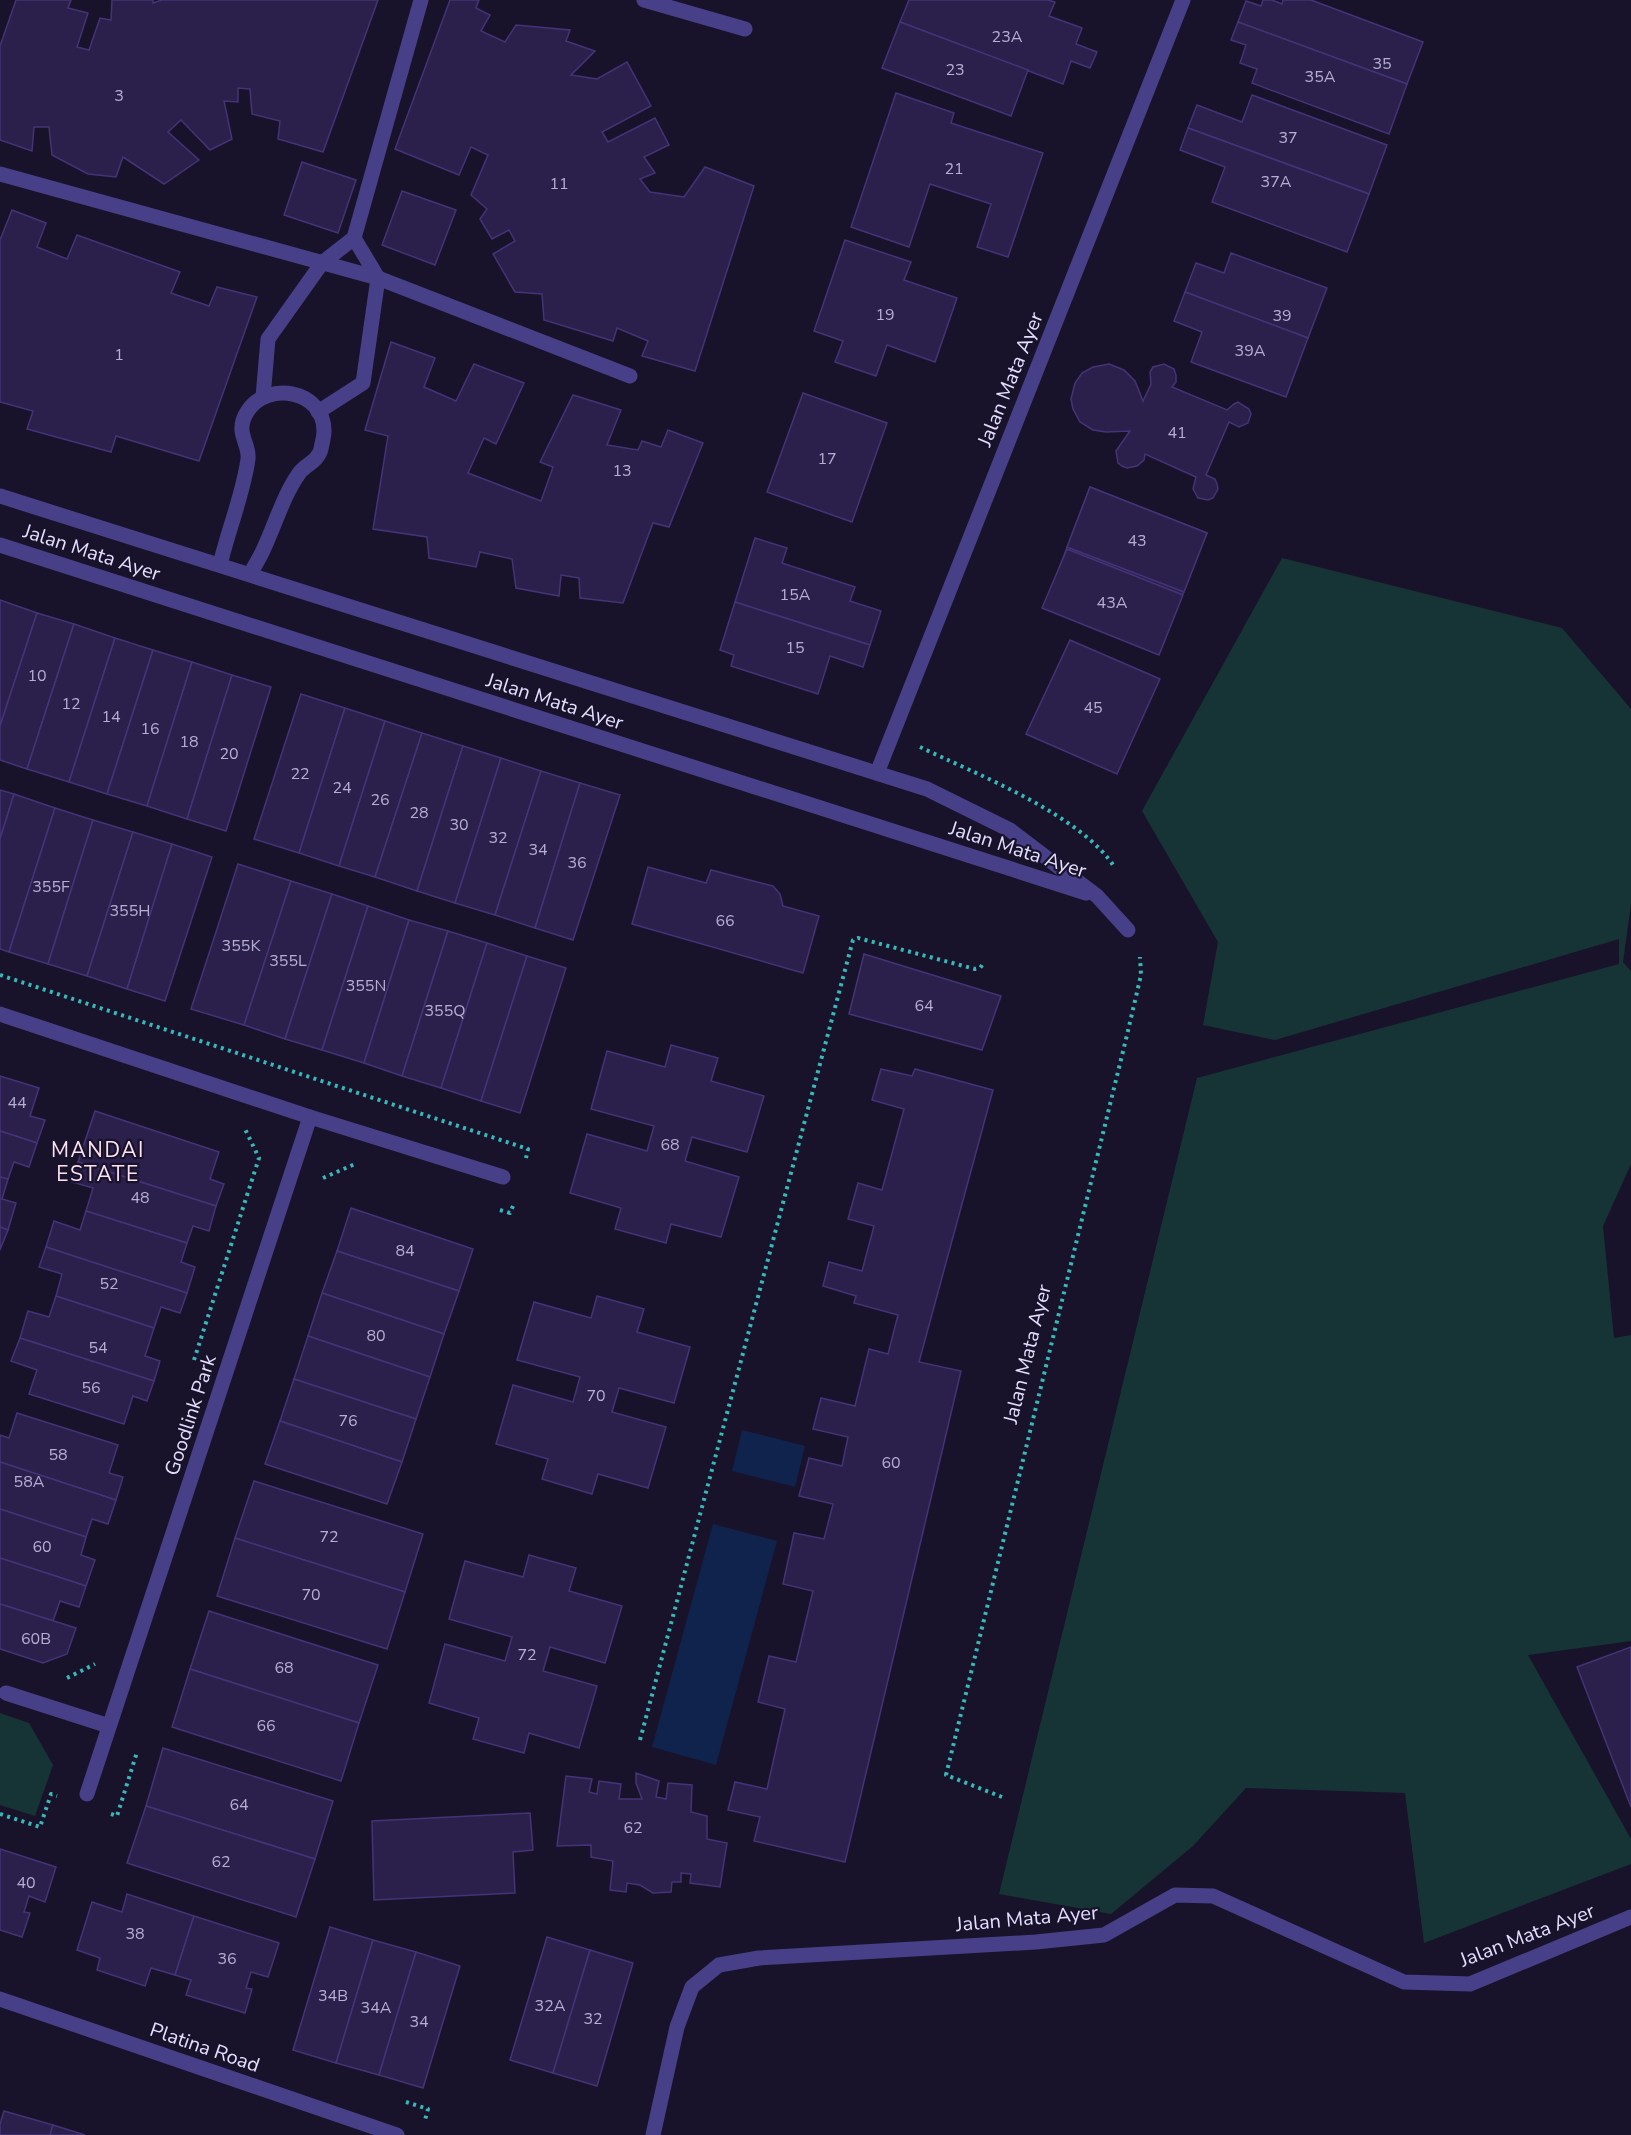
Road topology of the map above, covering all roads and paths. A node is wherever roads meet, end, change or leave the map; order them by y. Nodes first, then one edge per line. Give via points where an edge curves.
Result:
1 (422, 0) edge
2 (644, 0) edge
3 (1183, 0) edge
4 (745, 29) dead end
5 (0, 174) edge
6 (354, 238) junction
7 (322, 263) junction
8 (378, 278) junction
9 (630, 376) dead end
10 (262, 397) junction
11 (318, 412) junction
12 (0, 496) edge
13 (0, 545) edge
14 (220, 565) junction
15 (250, 574) junction
16 (877, 773) junction
17 (1097, 897) junction
18 (1128, 930) joint
19 (983, 964) dead end
20 (0, 975) edge
21 (0, 1014) edge
22 (310, 1117) junction
23 (244, 1129) dead end
24 (525, 1160) dead end
25 (503, 1176) dead end
26 (194, 1360) dead end
27 (98, 1653) dead end
28 (6, 1693) dead end
29 (34, 1702) junction
30 (109, 1726) junction
31 (640, 1740) dead end
32 (87, 1794) dead end
33 (1002, 1797) dead end
34 (62, 1798) dead end
35 (0, 1814) edge
36 (1631, 1917) edge
37 (0, 2000) edge
38 (397, 2135) edge
39 (653, 2135) edge

1 - 6 street
2 - 4 street
3 - 16 street, Jalan Mata Ayer
5 - 7 street
6 - 7 street
6 - 8 street
7 - 8 street
7 - 10 street via 268,339
8 - 9 street
8 - 11 street via 363,383
10 - 11 street via 279,392 300,395
10 - 14 street via 246,413 241,434 248,457
11 - 15 street via 324,430 320,453 301,471
12 - 14 street, Jalan Mata Ayer
13 - 17 street, Jalan Mata Ayer
14 - 15 street, Jalan Mata Ayer
15 - 16 street, Jalan Mata Ayer
16 - 17 street, Jalan Mata Ayer via 927,789 1010,830
17 - 18 street, Jalan Mata Ayer
18 - 33 path, Jalan Mata Ayer via 1139,954 1141,975 946,1775
19 - 31 path via 975,969 858,938 853,940
20 - 24 path via 528,1149
21 - 22 street
22 - 25 street
22 - 30 street, Goodlink Park
23 - 26 path via 259,1158
27 - 29 path via 95,1664 49,1687 40,1685
28 - 29 street
29 - 30 street
30 - 32 street, Goodlink Park
34 - 35 path via 51,1794 40,1827
36 - 39 street, Jalan Mata Ayer via 1470,1984 1404,1982 1213,1896 1175,1895 1104,1935 759,1958 719,1965 692,1987 677,2026
37 - 38 street, Platina Road

